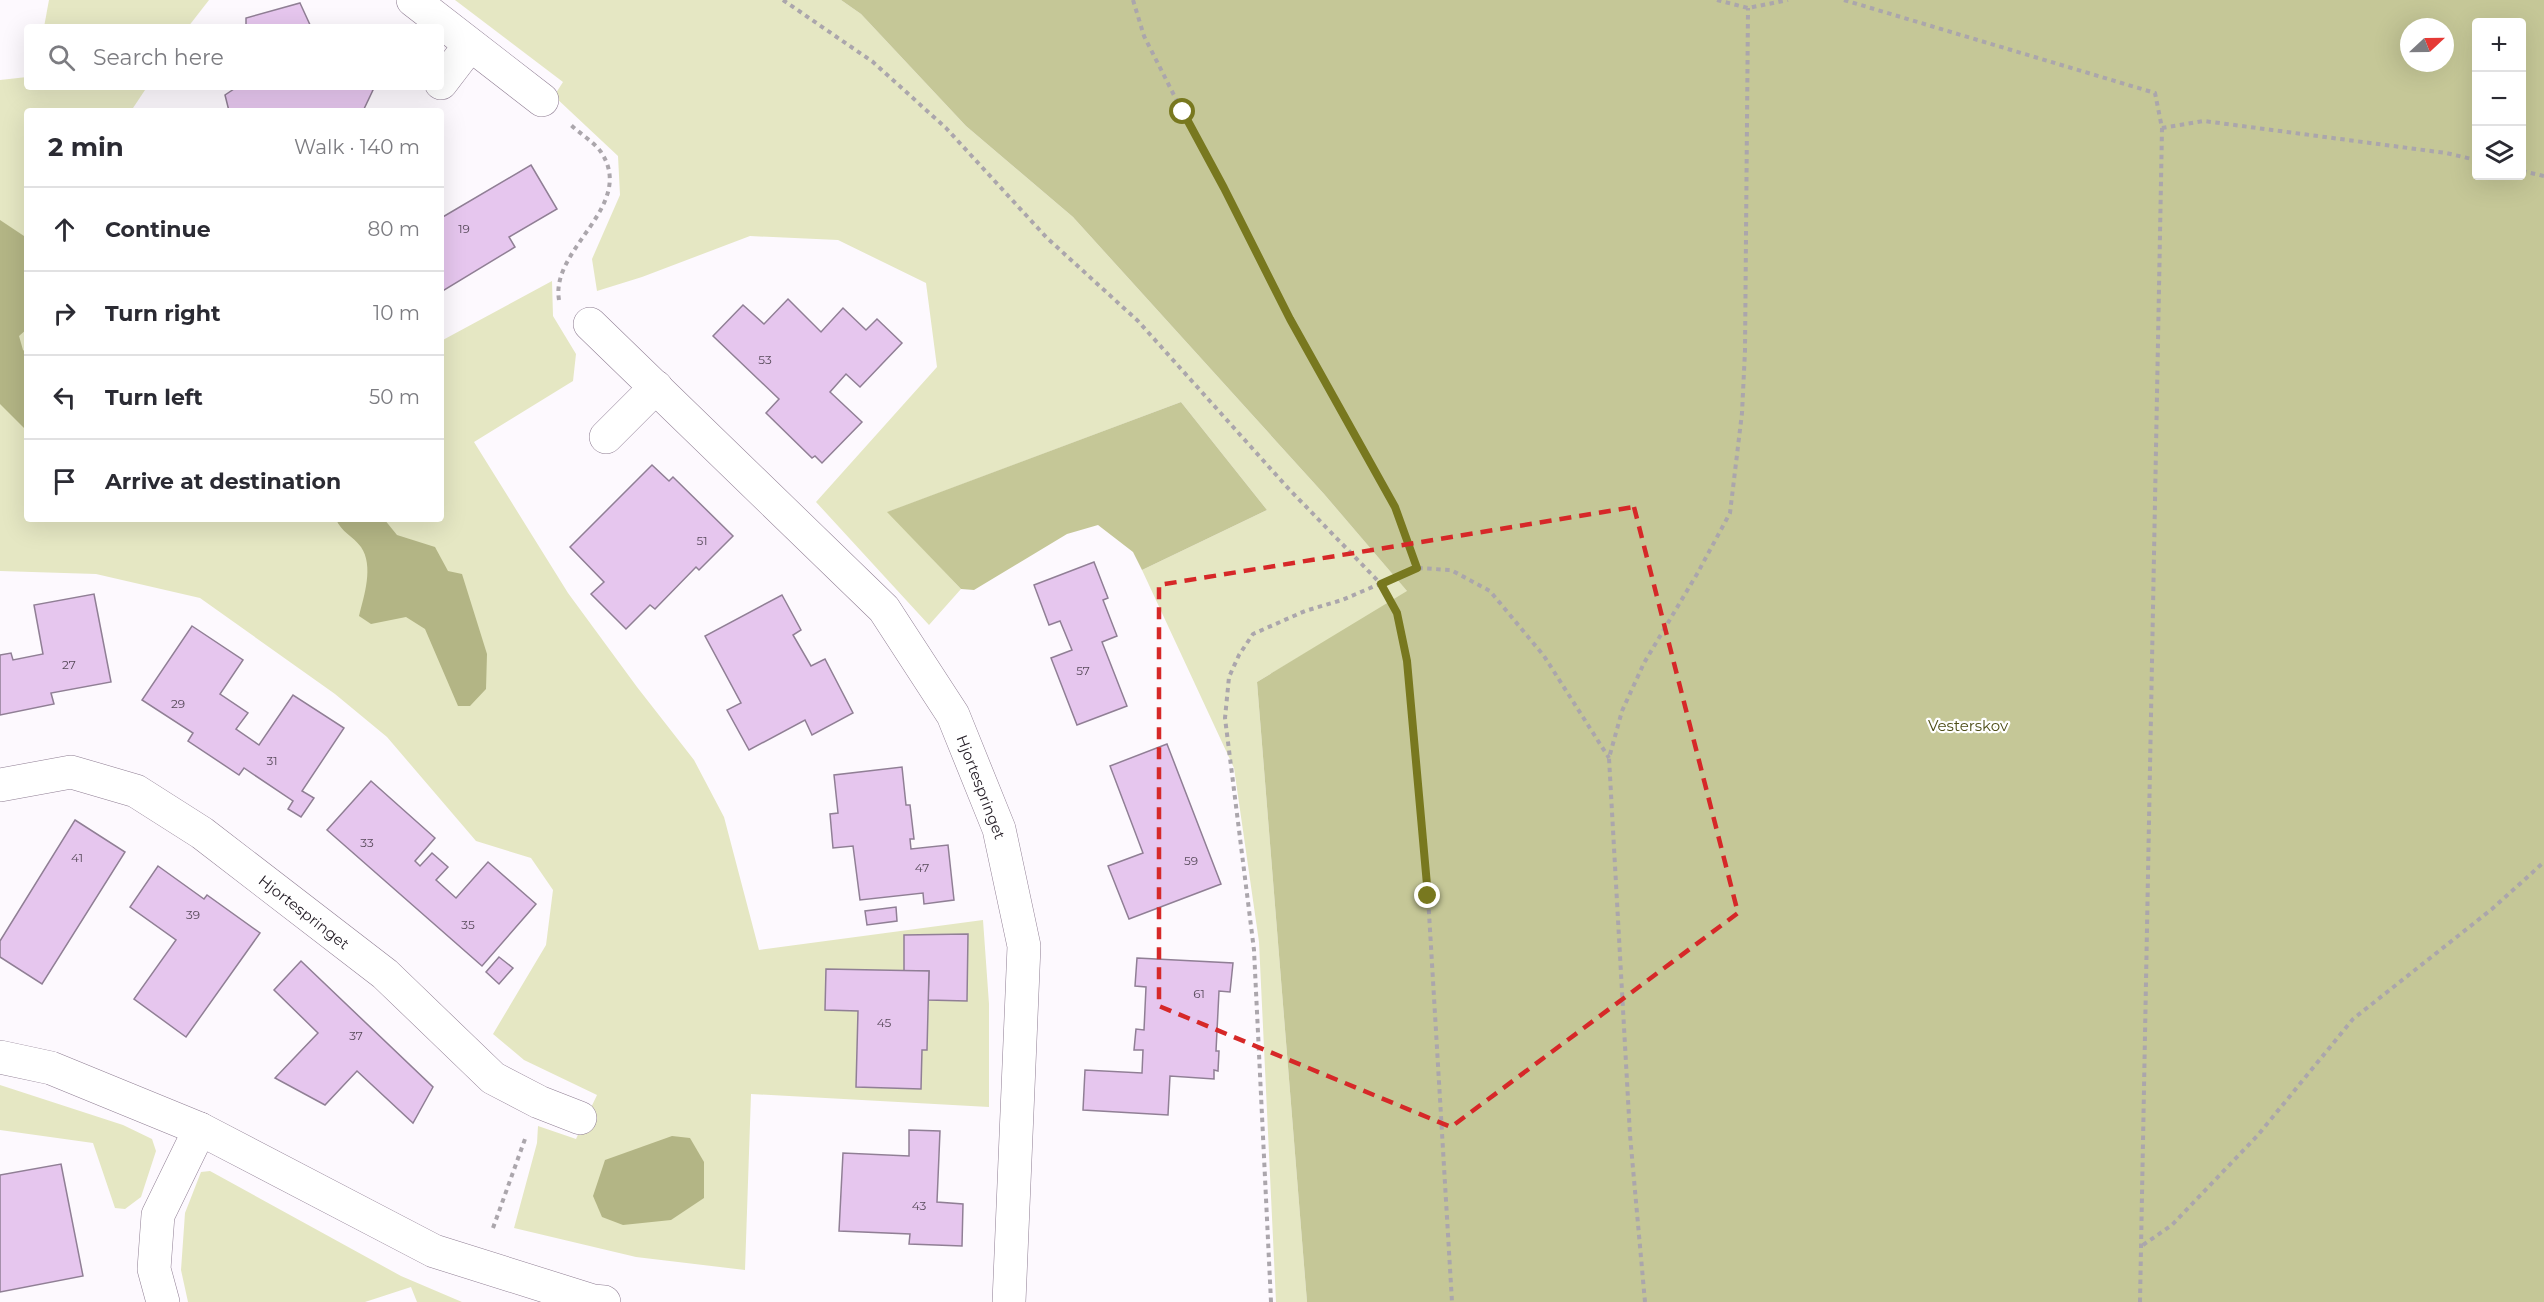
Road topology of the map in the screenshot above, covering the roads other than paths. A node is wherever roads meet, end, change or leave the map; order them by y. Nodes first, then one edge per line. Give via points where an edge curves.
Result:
1 (413, 0) edge
2 (443, 24) edge
3 (444, 24) edge
4 (470, 45) junction
5 (444, 79) edge
6 (542, 100) road end
7 (590, 324) road end
8 (656, 387) junction
9 (606, 437) dead end
10 (0, 785) edge
11 (0, 1057) edge
12 (580, 1118) dead end
13 (200, 1129) junction
14 (164, 1302) edge
15 (604, 1302) edge
16 (1009, 1302) edge

1 - 2 street
3 - 4 street
4 - 5 street
4 - 6 street
7 - 8 street, Hjortespringet
8 - 9 street
8 - 16 street, Hjortespringet via 884,609 953,715 999,829 1024,946
10 - 12 street, Hjortespringet via 71,772 136,791 202,833 385,974 493,1078
11 - 13 street via 51,1068
13 - 14 street via 158,1215 154,1269
13 - 15 street via 434,1251

